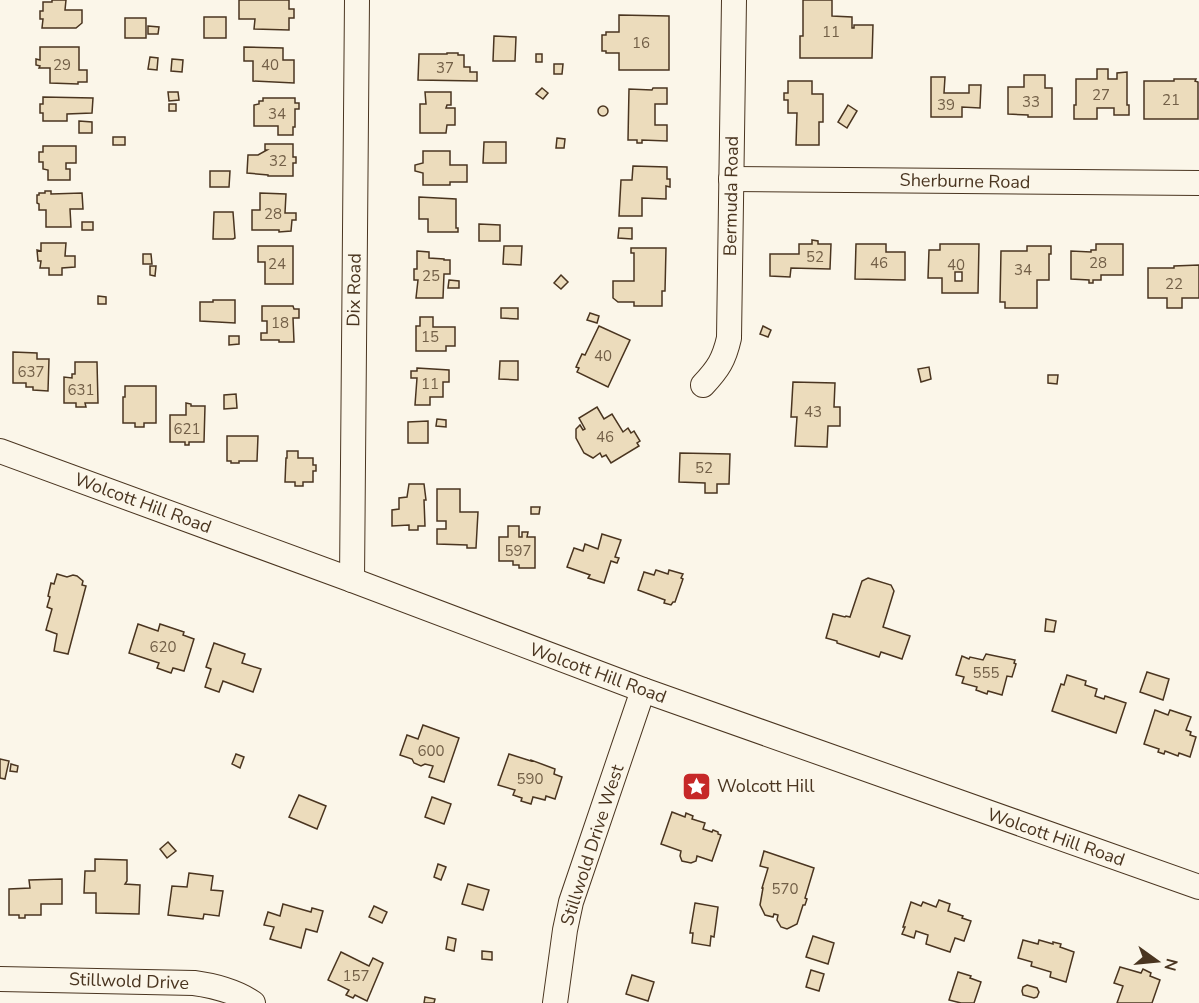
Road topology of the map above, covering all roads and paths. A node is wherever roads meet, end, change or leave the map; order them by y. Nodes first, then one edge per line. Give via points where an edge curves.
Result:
1 (357, 0) edge
2 (734, 0) edge
3 (731, 178) junction
4 (1199, 183) edge
5 (703, 385) dead end
6 (0, 451) edge
7 (352, 580) junction
8 (643, 690) junction
9 (1199, 887) edge
10 (0, 979) edge
11 (253, 1003) edge
12 (555, 1003) edge

1 - 7 street, Dix Road
2 - 3 street, Bermuda Road
3 - 4 street, Sherburne Road
3 - 5 street, Bermuda Road via 729,338 726,354
6 - 7 street, Wolcott Hill Road
7 - 8 street, Wolcott Hill Road
8 - 9 street, Wolcott Hill Road
8 - 12 street, Stillwold Drive West via 571,902
10 - 11 street, Stillwold Drive via 194,983 235,992

